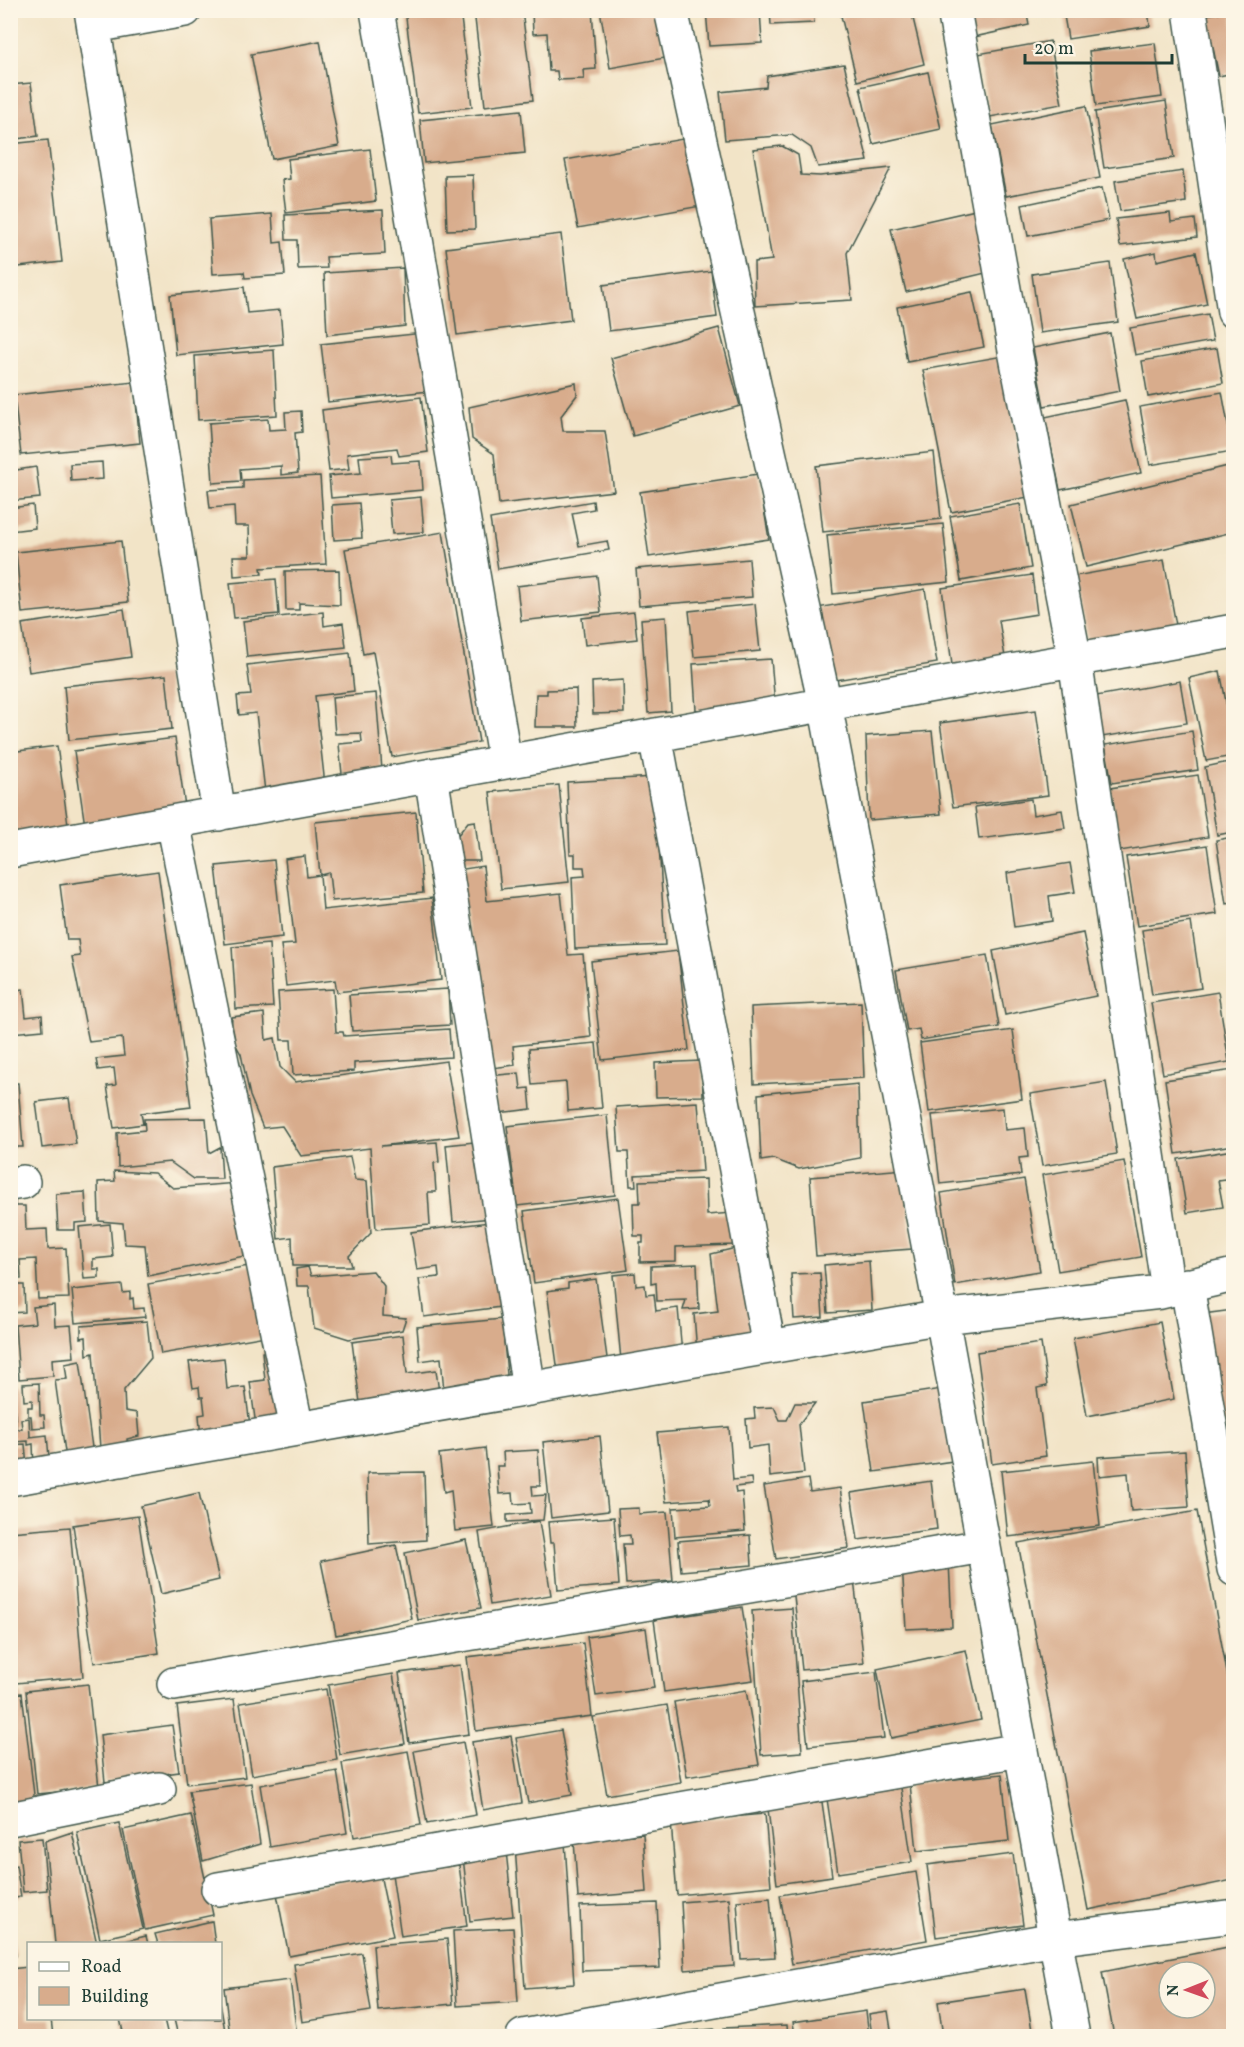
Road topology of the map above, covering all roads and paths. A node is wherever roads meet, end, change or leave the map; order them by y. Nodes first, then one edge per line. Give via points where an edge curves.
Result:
1 (185, 10) edge
2 (377, 10) edge
3 (671, 10) edge
4 (954, 10) edge
5 (1190, 10) edge
6 (92, 18) edge
7 (1233, 312) edge
8 (1233, 630) edge
9 (1076, 660) junction
10 (825, 704) junction
11 (655, 735) junction
12 (505, 762) junction
13 (431, 775) junction
14 (219, 814) junction
15 (174, 822) junction
16 (10, 851) edge
17 (1233, 1275) edge
18 (1177, 1288) junction
19 (942, 1317) junction
20 (769, 1347) junction
21 (529, 1389) junction
22 (297, 1429) junction
23 (10, 1479) edge
24 (983, 1546) junction
25 (1233, 1569) edge
26 (174, 1684) dead end
27 (1020, 1750) junction
28 (159, 1789) dead end
29 (10, 1819) edge
30 (218, 1889) dead end
31 (1233, 1916) edge
32 (1055, 1940) junction
33 (523, 2037) edge
34 (1073, 2037) edge

1 - 6 street
2 - 12 street
3 - 10 street
4 - 9 street
5 - 7 street
6 - 14 street
8 - 9 street
9 - 10 street
9 - 18 street
10 - 11 street
10 - 19 street
11 - 12 street
11 - 20 street
12 - 13 street
13 - 14 street
13 - 21 street
14 - 15 street
15 - 16 street
15 - 22 street
17 - 18 street
18 - 19 street
18 - 25 street
19 - 20 street
19 - 24 street
20 - 21 street
21 - 22 street
22 - 23 street
24 - 26 street
24 - 27 street
27 - 30 street
27 - 32 street
28 - 29 street
31 - 32 street
32 - 33 street
32 - 34 street

